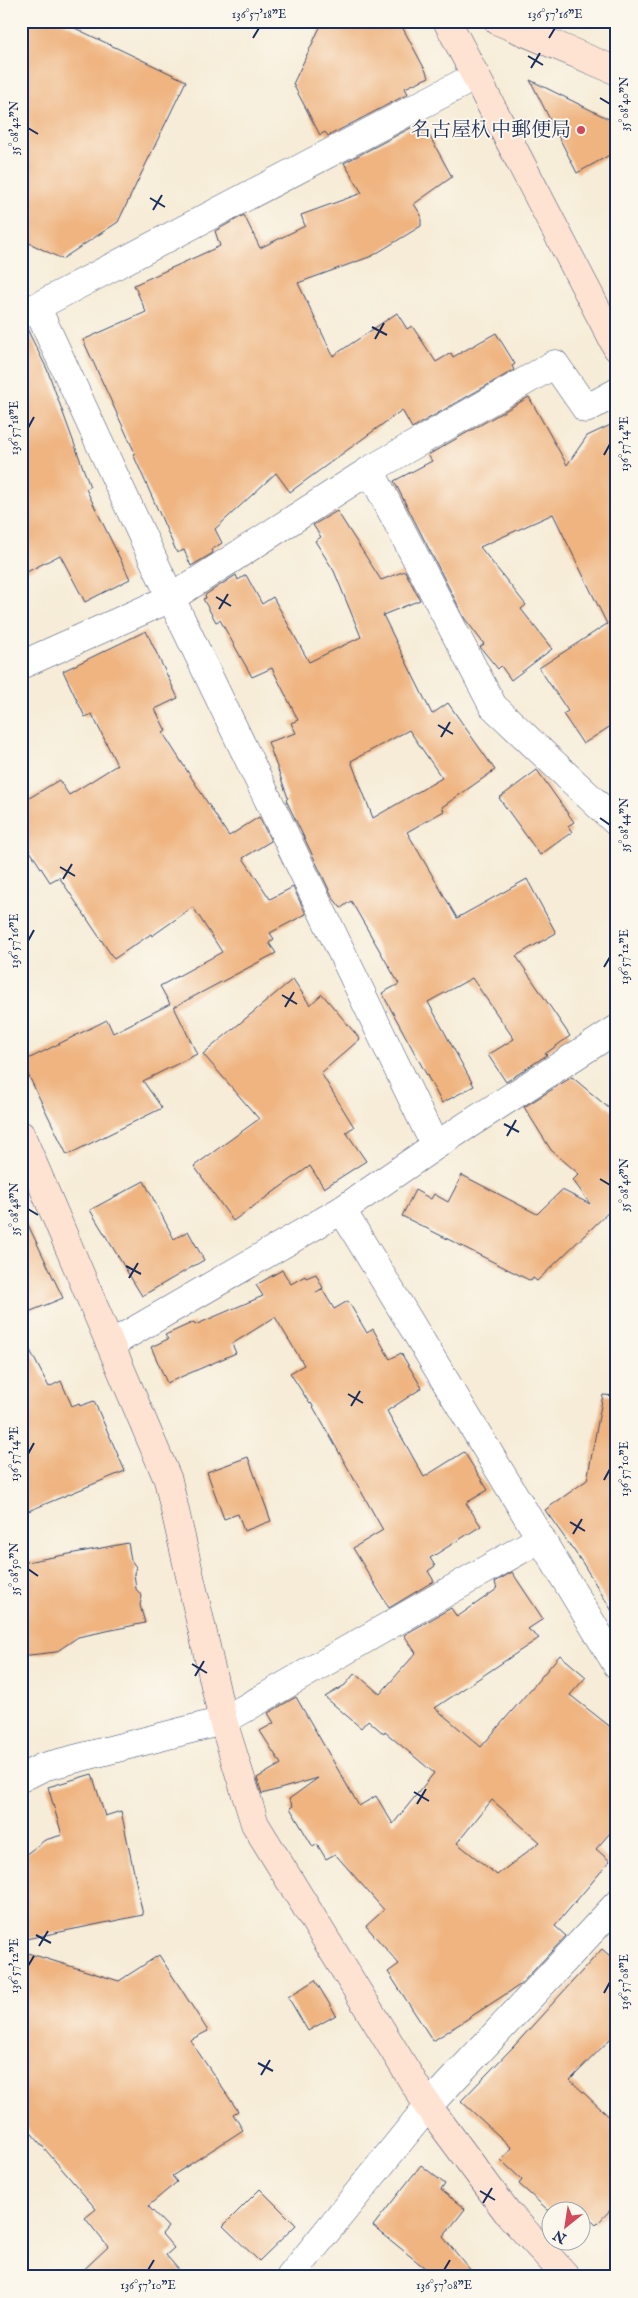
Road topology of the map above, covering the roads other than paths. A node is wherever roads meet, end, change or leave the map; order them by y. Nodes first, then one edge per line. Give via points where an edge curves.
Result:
1 (447, 21) edge
2 (498, 21) edge
3 (617, 71) edge
4 (476, 76) junction
5 (29, 311) edge
6 (617, 348) edge
7 (617, 392) edge
8 (370, 470) junction
9 (170, 598) junction
10 (21, 665) edge
11 (617, 823) edge
12 (617, 1029) edge
13 (21, 1135) edge
14 (434, 1146) junction
15 (342, 1210) junction
16 (111, 1344) junction
17 (541, 1538) junction
18 (617, 1665) edge
19 (223, 1721) junction
20 (21, 1778) edge
21 (617, 1904) edge
22 (428, 2106) junction
23 (290, 2277) edge
24 (567, 2277) edge

1 - 4 street
2 - 3 street
4 - 5 street
4 - 6 street
5 - 9 street
7 - 8 street via 586,409 555,364
8 - 9 street
8 - 11 street via 493,706
9 - 10 street
9 - 14 street
12 - 14 street
13 - 16 street
14 - 15 street
15 - 16 street
15 - 17 street
16 - 19 street via 168,1480
17 - 18 street
17 - 19 street
19 - 20 street via 43,1767
19 - 22 street via 255,1824
21 - 22 street
22 - 23 street
22 - 24 street via 507,2212

